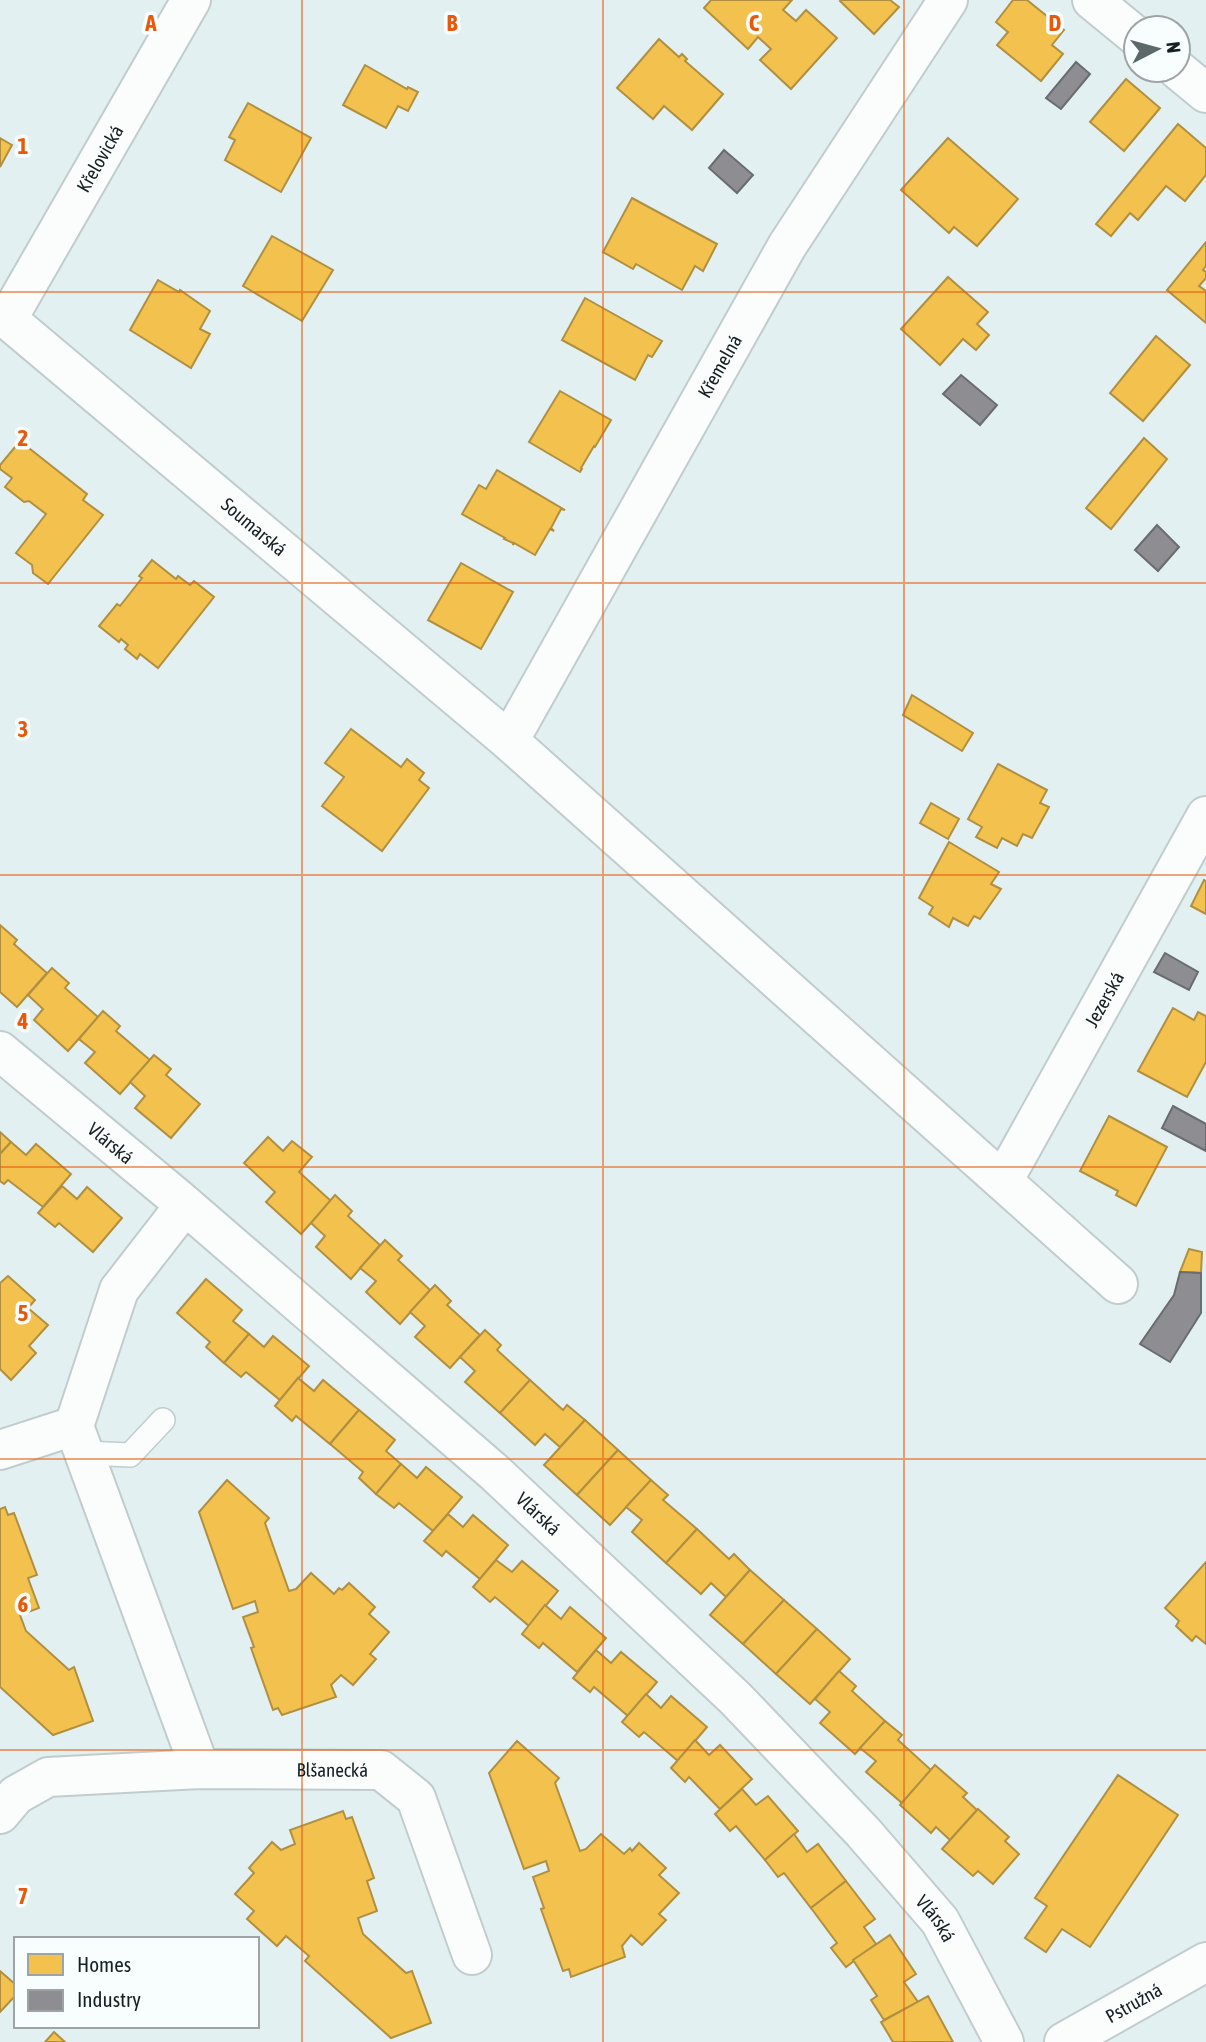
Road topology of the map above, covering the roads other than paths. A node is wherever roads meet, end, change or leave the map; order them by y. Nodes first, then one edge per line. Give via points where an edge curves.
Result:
1 (191, 0) edge
2 (947, 0) edge
3 (1092, 0) edge
4 (1122, 25) edge
5 (1192, 82) edge
6 (1206, 93) edge
7 (4, 315) edge
8 (509, 741) junction
9 (1206, 816) edge
10 (0, 1051) edge
11 (1003, 1181) junction
12 (185, 1205) junction
13 (1118, 1284) dead end
14 (163, 1420) dead end
15 (79, 1440) junction
16 (0, 1450) edge
17 (200, 1769) junction
18 (0, 1814) edge
19 (472, 1955) dead end
20 (1206, 1962) edge
21 (1004, 2042) edge
22 (1064, 2042) edge

1 - 7 street, Křelovická
2 - 8 street, Křemelná via 787,246
3 - 4 street
5 - 6 street
7 - 8 street, Soumarská
8 - 11 street, Soumarská
9 - 11 street, Jezerská
10 - 12 street, Vlárská
11 - 13 street, Soumarská
12 - 15 street via 120,1290
12 - 21 street, Vlárská via 494,1472 735,1698 863,1832 940,1921
14 - 15 lane via 130,1455
15 - 16 street
15 - 17 street
17 - 18 street, Blšanecká via 48,1777 16,1796
17 - 19 street, Blšanecká via 381,1770 416,1798
20 - 22 street, Pstružná

